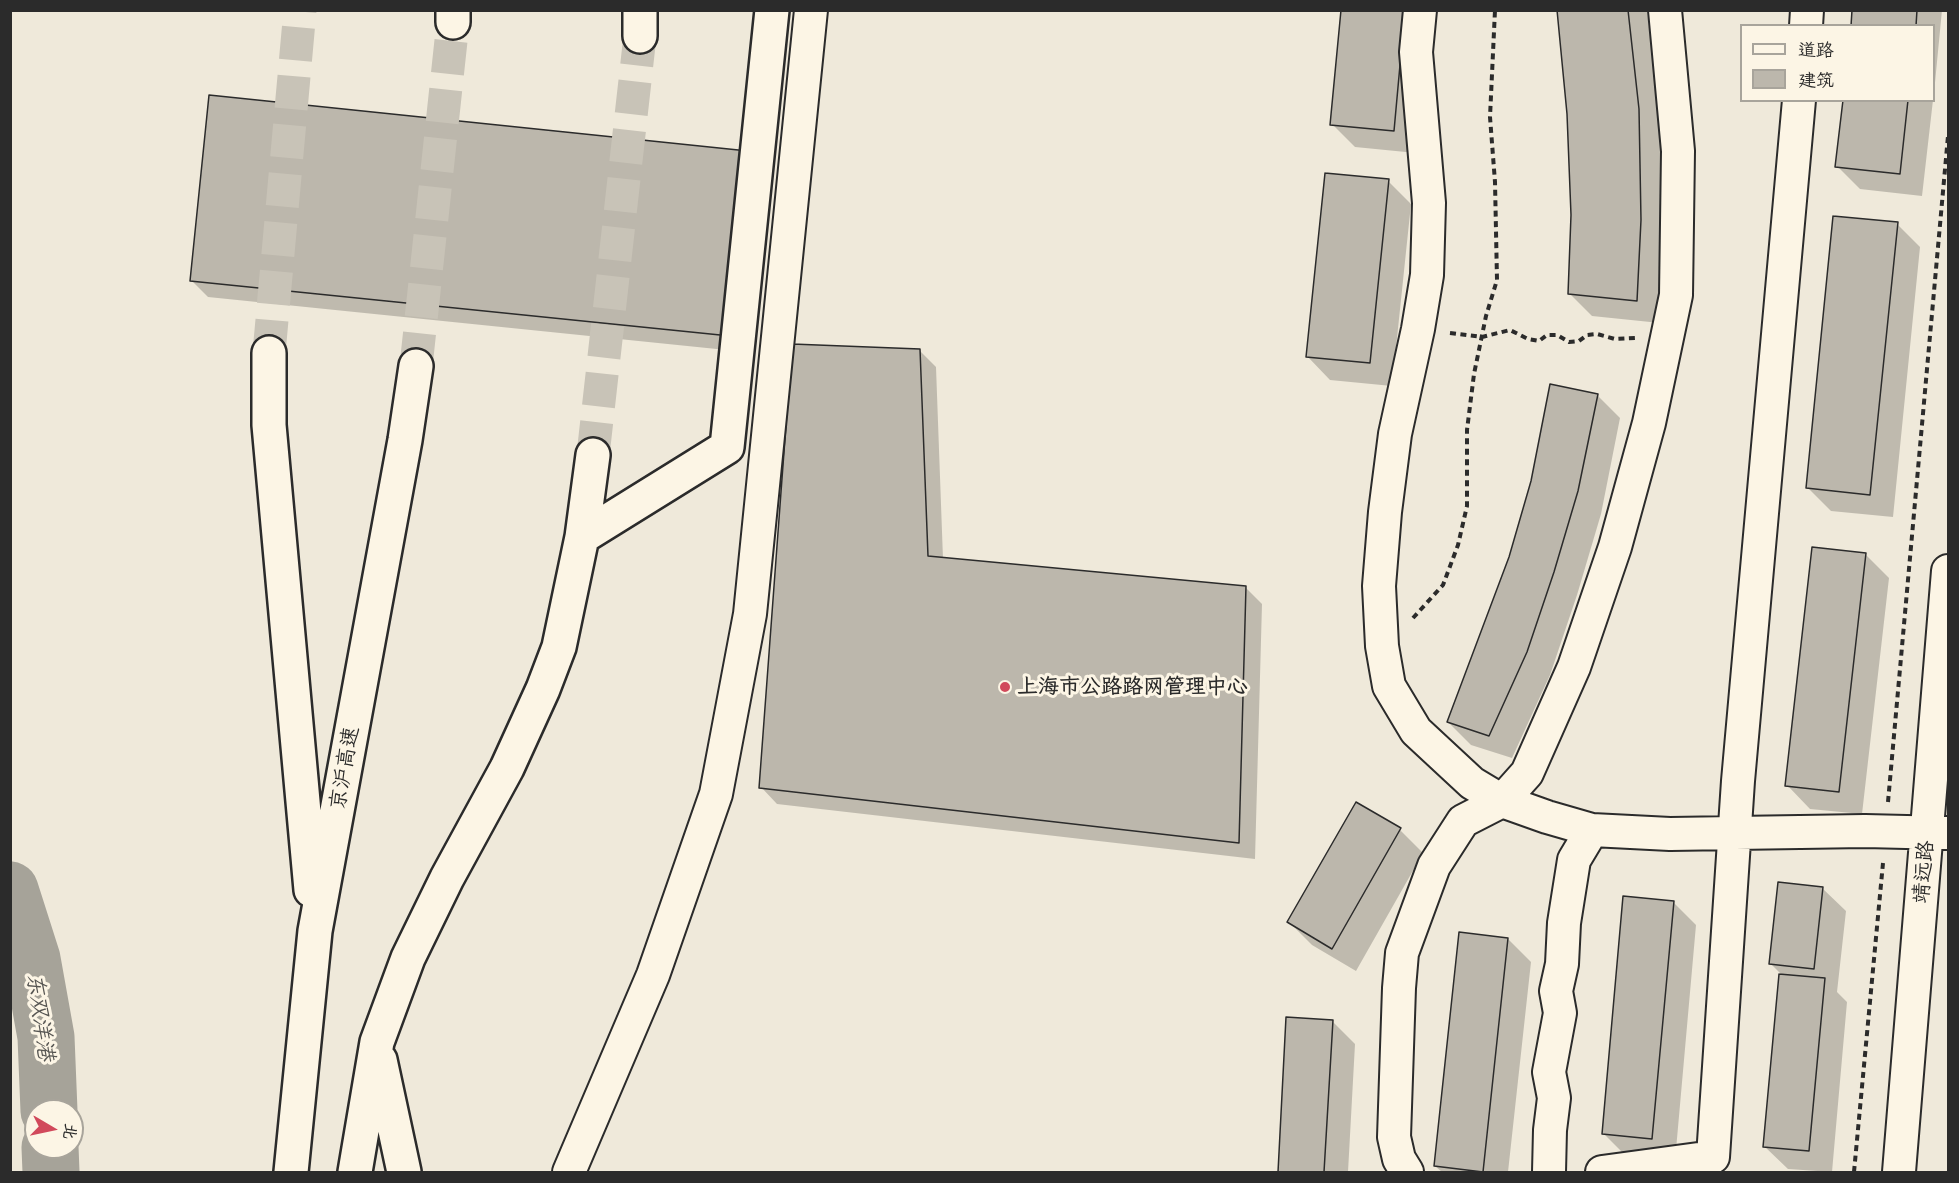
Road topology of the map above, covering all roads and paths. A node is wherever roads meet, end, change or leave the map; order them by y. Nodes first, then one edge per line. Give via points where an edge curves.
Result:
1 (772, 10) edge
2 (811, 10) edge
3 (1420, 10) edge
4 (1495, 10) edge
5 (1665, 10) edge
6 (1799, 102) edge
7 (1948, 136) edge
8 (1418, 329) junction
9 (1666, 335) junction
10 (1482, 337) junction
11 (269, 353) tunnel mouth
12 (416, 366) tunnel mouth
13 (593, 454) tunnel mouth
14 (582, 537) junction
15 (1948, 572) edge
16 (1382, 646) junction
17 (1502, 801) junction
18 (1592, 830) junction
19 (1886, 832) junction
20 (1734, 833) junction
21 (1938, 834) edge
22 (315, 931) junction
23 (376, 1042) junction
24 (291, 1173) edge
25 (356, 1173) edge
26 (404, 1173) edge
27 (569, 1173) edge
28 (1407, 1173) edge
29 (1549, 1173) edge
30 (1602, 1173) edge
31 (1854, 1173) edge
32 (1899, 1173) edge

1 - 14 highway via 727,447
2 - 27 street via 750,614 716,795 653,975
3 - 8 street via 1416,52 1429,203 1427,275
4 - 10 path via 1490,117 1497,280
5 - 9 street via 1678,151 1676,295
6 - 20 street
7 - 19 path
8 - 10 path
8 - 16 street via 1395,434 1384,512 1379,586
9 - 10 path via 1615,339 1597,334 1569,342 1557,335 1528,339 1510,330
9 - 17 street via 1649,423 1615,547 1574,667 1527,773
10 - 16 path via 1467,430 1467,506 1458,545 1443,585
11 - 22 highway via 269,425
12 - 22 highway, 京沪高速
13 - 14 highway
14 - 23 highway via 566,621 543,689 507,768 408,958
15 - 21 street, 靖远路
16 - 17 street via 1389,686 1416,731 1472,783
17 - 18 street
17 - 28 street via 1463,821 1434,866 1402,953 1394,1137
18 - 20 street
18 - 29 street via 1574,860 1564,923 1556,991 1560,1013 1549,1072 1554,1098
19 - 20 street
19 - 21 street
19 - 31 path
20 - 30 street via 1713,1157
21 - 32 street, 靖远路
22 - 24 highway, 京沪高速
23 - 25 highway
23 - 26 highway

